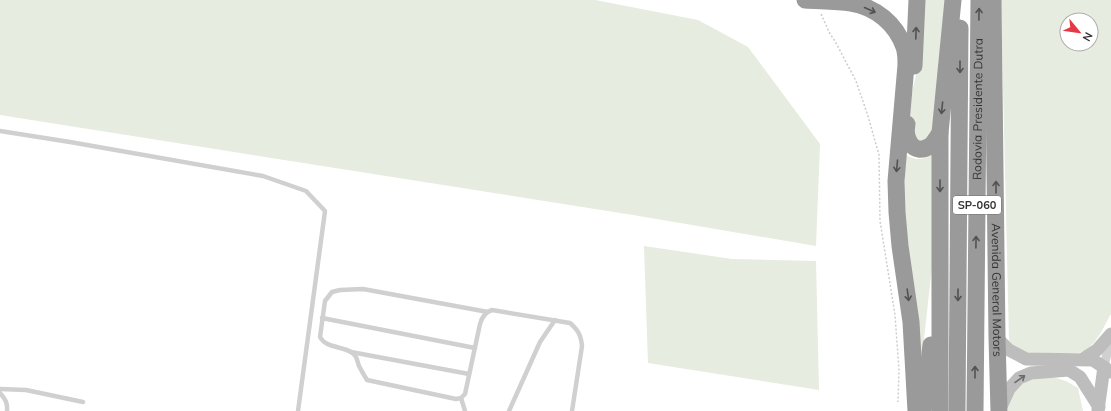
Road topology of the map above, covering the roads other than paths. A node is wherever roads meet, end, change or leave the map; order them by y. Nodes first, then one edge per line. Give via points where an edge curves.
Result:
1 (810, 0) edge
2 (917, 0) edge
3 (953, 0) edge
4 (960, 0) edge
5 (979, 0) edge
6 (993, 0) edge
7 (0, 131) edge
8 (940, 133) junction
9 (941, 248) junction
10 (488, 312) junction
11 (322, 318) junction
12 (555, 320) junction
13 (1111, 335) edge
14 (997, 338) junction
15 (475, 348) junction
16 (351, 352) junction
17 (1082, 359) junction
18 (1108, 369) edge
19 (469, 374) junction
20 (0, 389) edge
21 (0, 393) edge
22 (461, 398) junction
23 (82, 402) dead end
24 (1099, 409) edge
25 (7, 411) edge
26 (298, 411) edge
27 (465, 411) edge
28 (509, 411) edge
29 (572, 411) edge
30 (916, 411) edge
31 (924, 411) edge
32 (940, 411) edge
33 (957, 411) edge
34 (975, 411) edge
35 (999, 411) edge

1 -> 30 highway via 852,3 872,9 887,19 898,33 904,48 906,65 896,197 912,330
8 -> 2 highway via 932,145 925,149 911,146 908,139 906,127 914,77
3 -> 8 highway
4 -> 33 highway, Rodovia Presidente Dutra / SP-060
34 -> 5 highway, Rodovia Presidente Dutra / SP-060
14 -> 6 highway, Avenida General Motors
7 - 26 lane via 263,176 306,191 326,211
8 -> 9 highway
9 - 31 highway
9 - 32 highway
10 - 11 lane via 363,289 332,292 325,301
10 - 12 lane via 492,310
10 - 15 lane via 481,318
11 - 15 lane
11 - 16 lane via 322,341
12 - 28 lane via 540,342
12 - 29 lane via 570,323 578,329 581,337 582,346
13 - 17 main road via 1097,350
13 - 18 street
14 - 17 main road via 1009,350 1026,358
14 - 35 highway, Avenida General Motors
15 - 19 lane
16 - 19 lane
16 - 22 lane via 358,359 367,380
17 - 18 main road via 1093,360
18 - 24 main road
19 - 22 lane via 465,394
20 - 23 lane via 26,390
21 - 25 lane via 5,398
22 - 27 lane
35 -> 24 main road via 1009,389 1019,378 1031,373 1069,370 1080,378

